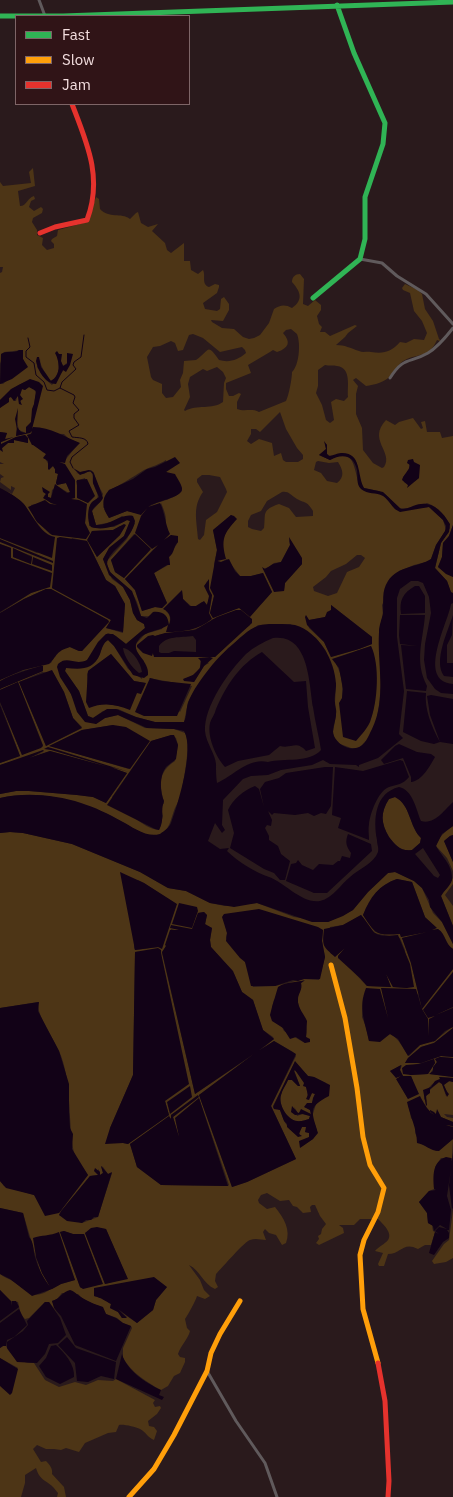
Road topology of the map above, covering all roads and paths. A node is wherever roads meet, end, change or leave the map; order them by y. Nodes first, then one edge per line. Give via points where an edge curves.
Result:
1 (38, 0) edge
2 (423, 1) edge
3 (453, 2) edge
4 (337, 6) junction
5 (45, 15) edge
6 (73, 15) edge
7 (0, 16) edge
8 (15, 16) edge
9 (72, 105) edge
10 (40, 233) dead end
11 (360, 259) junction
12 (313, 298) dead end
13 (453, 326) edge
14 (390, 378) dead end
15 (331, 965) dead end
16 (240, 1300) dead end
17 (208, 1372) junction
18 (129, 1497) edge
19 (278, 1497) edge
20 (388, 1497) edge

1 - 5 street
2 - 3 street
2 - 4 street
4 - 6 street
4 - 11 street via 385,123 382,149 364,197 365,239
7 - 8 street
9 - 10 street via 91,162 94,200 87,220
11 - 12 street
11 - 13 street via 382,263 422,291
13 - 14 street via 432,350 404,362
15 - 20 street via 346,1018 363,1137 369,1161 384,1190 360,1255 363,1309 379,1365 385,1401
16 - 17 street via 211,1354
17 - 18 street via 154,1468
17 - 19 street via 265,1463

